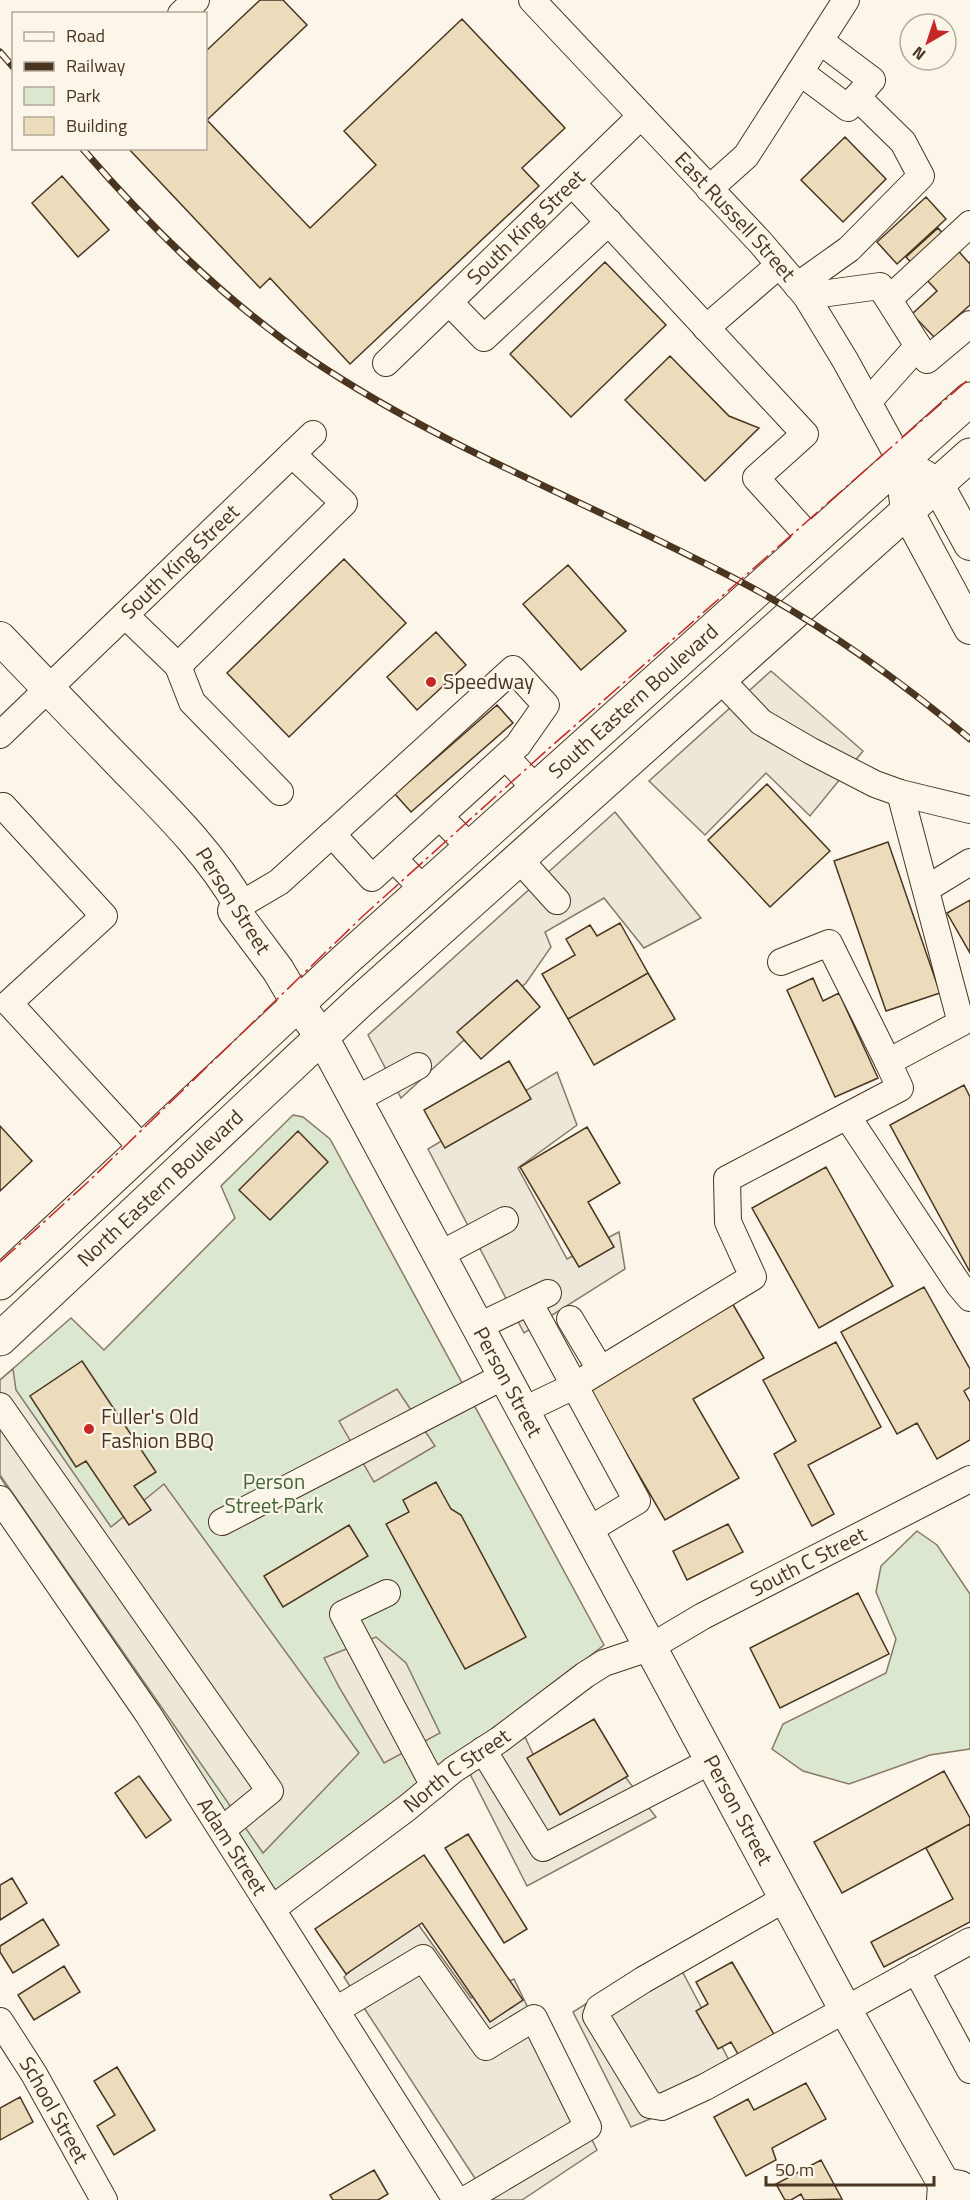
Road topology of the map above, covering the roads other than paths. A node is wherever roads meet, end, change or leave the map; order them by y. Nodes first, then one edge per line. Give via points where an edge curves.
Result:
1 (196, 0) edge
2 (532, 0) edge
3 (846, 0) edge
4 (183, 12) edge
5 (820, 41) junction
6 (800, 72) junction
7 (857, 97) junction
8 (641, 116) junction
9 (572, 183) junction
10 (709, 189) junction
11 (609, 222) junction
12 (970, 224) edge
13 (779, 265) junction
14 (802, 291) junction
15 (888, 299) junction
16 (449, 302) junction
17 (970, 324) edge
18 (706, 328) junction
19 (918, 346) junction
20 (386, 363) dead end
21 (970, 399) edge
22 (868, 402) junction
23 (313, 434) dead end
24 (292, 454) junction
25 (970, 455) edge
26 (901, 462) junction
27 (937, 484) junction
28 (907, 511) junction
29 (813, 541) junction
30 (970, 544) edge
31 (125, 615) junction
32 (970, 628) edge
33 (0, 638) edge
34 (177, 666) junction
35 (720, 679) junction
36 (49, 690) junction
37 (0, 735) edge
38 (506, 757) junction
39 (536, 789) junction
40 (280, 792) dead end
41 (900, 793) junction
42 (3, 806) dead end
43 (970, 810) edge
44 (441, 818) junction
45 (332, 834) junction
46 (470, 848) junction
47 (394, 859) junction
48 (519, 859) junction
49 (970, 862) edge
50 (423, 889) junction
51 (926, 889) junction
52 (557, 901) dead end
53 (240, 905) junction
54 (781, 962) dead end
55 (298, 1004) junction
56 (322, 1037) junction
57 (888, 1062) junction
58 (418, 1066) dead end
59 (355, 1100) junction
60 (847, 1116) junction
61 (143, 1149) junction
62 (506, 1220) dead end
63 (439, 1255) junction
64 (0, 1283) edge
65 (970, 1298) edge
66 (570, 1319) dead end
67 (477, 1328) junction
68 (0, 1339) edge
69 (600, 1369) junction
70 (504, 1376) junction
71 (574, 1386) junction
72 (0, 1406) edge
73 (522, 1411) junction
74 (970, 1479) edge
75 (0, 1499) edge
76 (222, 1522) dead end
77 (587, 1531) junction
78 (387, 1593) dead end
79 (649, 1648) junction
80 (483, 1750) junction
81 (711, 1761) junction
82 (434, 1786) junction
83 (222, 1830) junction
84 (786, 1898) junction
85 (272, 1909) junction
86 (970, 1941) edge
87 (916, 1970) junction
88 (844, 2009) junction
89 (336, 2010) junction
90 (0, 2021) edge
91 (970, 2070) edge
92 (957, 2191) edge
93 (104, 2200) edge
94 (456, 2200) edge
95 (465, 2200) edge

1 - 4 street
2 - 8 street, East Russell Street
3 - 5 street
5 - 6 street
5 - 7 street via 872,80
6 - 7 street via 848,108
6 - 10 street via 746,156
7 - 14 street via 903,142 921,176
8 - 9 street, South King Street
8 - 10 street, East Russell Street
9 - 11 street
9 - 16 street, South King Street
10 - 13 street, East Russell Street
11 - 16 street via 484,338
11 - 18 street
12 - 15 street
13 - 14 street, East Russell Street
13 - 18 street
14 - 15 street via 880,286
14 - 22 street, East Russell Street
15 - 19 street
16 - 20 street, South King Street
17 - 19 street via 927,360
18 - 29 street via 805,434 756,478
19 - 22 street
21 - 26 highway, South Eastern Boulevard
22 - 26 street, East Russell Street
23 - 24 street, South King Street
24 - 31 street, South King Street
24 - 34 street via 344,504
25 - 27 highway, South Eastern Boulevard
26 - 27 main road, East Russell Street
26 - 28 main road, East Russell Street
26 - 29 highway, South Eastern Boulevard
27 - 28 highway, South Eastern Boulevard
27 - 30 main road, East Russell Street
28 - 32 main road, East Russell Street
28 - 35 highway, South Eastern Boulevard
29 - 39 highway, South Eastern Boulevard
31 - 34 street
31 - 36 street, South King Street
33 - 36 main road, Person Street
34 - 40 street via 192,702
35 - 41 street via 761,722 875,784
35 - 48 highway, South Eastern Boulevard
36 - 37 street, South King Street
36 - 53 main road, Person Street via 185,829
38 - 39 street
38 - 44 street
38 - 45 street via 546,705 513,669
39 - 46 highway, South Eastern Boulevard
41 - 43 street
41 - 51 street
42 - 61 street via 104,916 9,1003
44 - 46 street
44 - 47 street
45 - 47 street via 372,878
45 - 53 street via 279,882
46 - 50 highway, South Eastern Boulevard
47 - 50 street
48 - 52 street
48 - 56 highway, South Eastern Boulevard
49 - 51 street
50 - 55 highway, South Eastern Boulevard
51 - 57 street via 961,1023
53 - 55 main road, Person Street via 234,911
54 - 57 street via 830,943
55 - 56 main road, Person Street
55 - 61 highway, North Eastern Boulevard
56 - 59 main road, Person Street
56 - 68 highway, North Eastern Boulevard
57 - 60 street via 900,1088
58 - 59 street
59 - 63 main road, Person Street
60 - 65 street
60 - 69 street via 727,1179 728,1222 753,1277
61 - 64 highway, North Eastern Boulevard
62 - 63 street
63 - 67 main road, Person Street
66 - 69 street
67 - 70 main road, Person Street
67 - 71 street via 538,1297
69 - 71 street
70 - 73 main road, Person Street
70 - 76 street
71 - 73 street
71 - 77 street via 637,1501
72 - 83 street via 270,1791
73 - 77 main road, Person Street
74 - 79 street, South C Street via 703,1616
75 - 83 street, Adam Street via 148,1714
77 - 79 main road, Person Street
78 - 82 street via 343,1614
79 - 80 street, North C Street via 585,1675
79 - 81 main road, Person Street
80 - 81 street via 543,1848
80 - 82 street, North C Street
81 - 84 main road, Person Street
82 - 85 street, North C Street
83 - 85 street, Adam Street
84 - 88 main road, Person Street
84 - 88 street via 634,1986 599,2008 596,2016 650,2105 662,2107
85 - 89 street, Adam Street
86 - 87 street
87 - 88 street
87 - 91 street
88 - 92 main road, Person Street
89 - 94 street, Adam Street
89 - 95 street via 423,1958 486,2047 534,2018 588,2127
90 - 93 street, School Street

